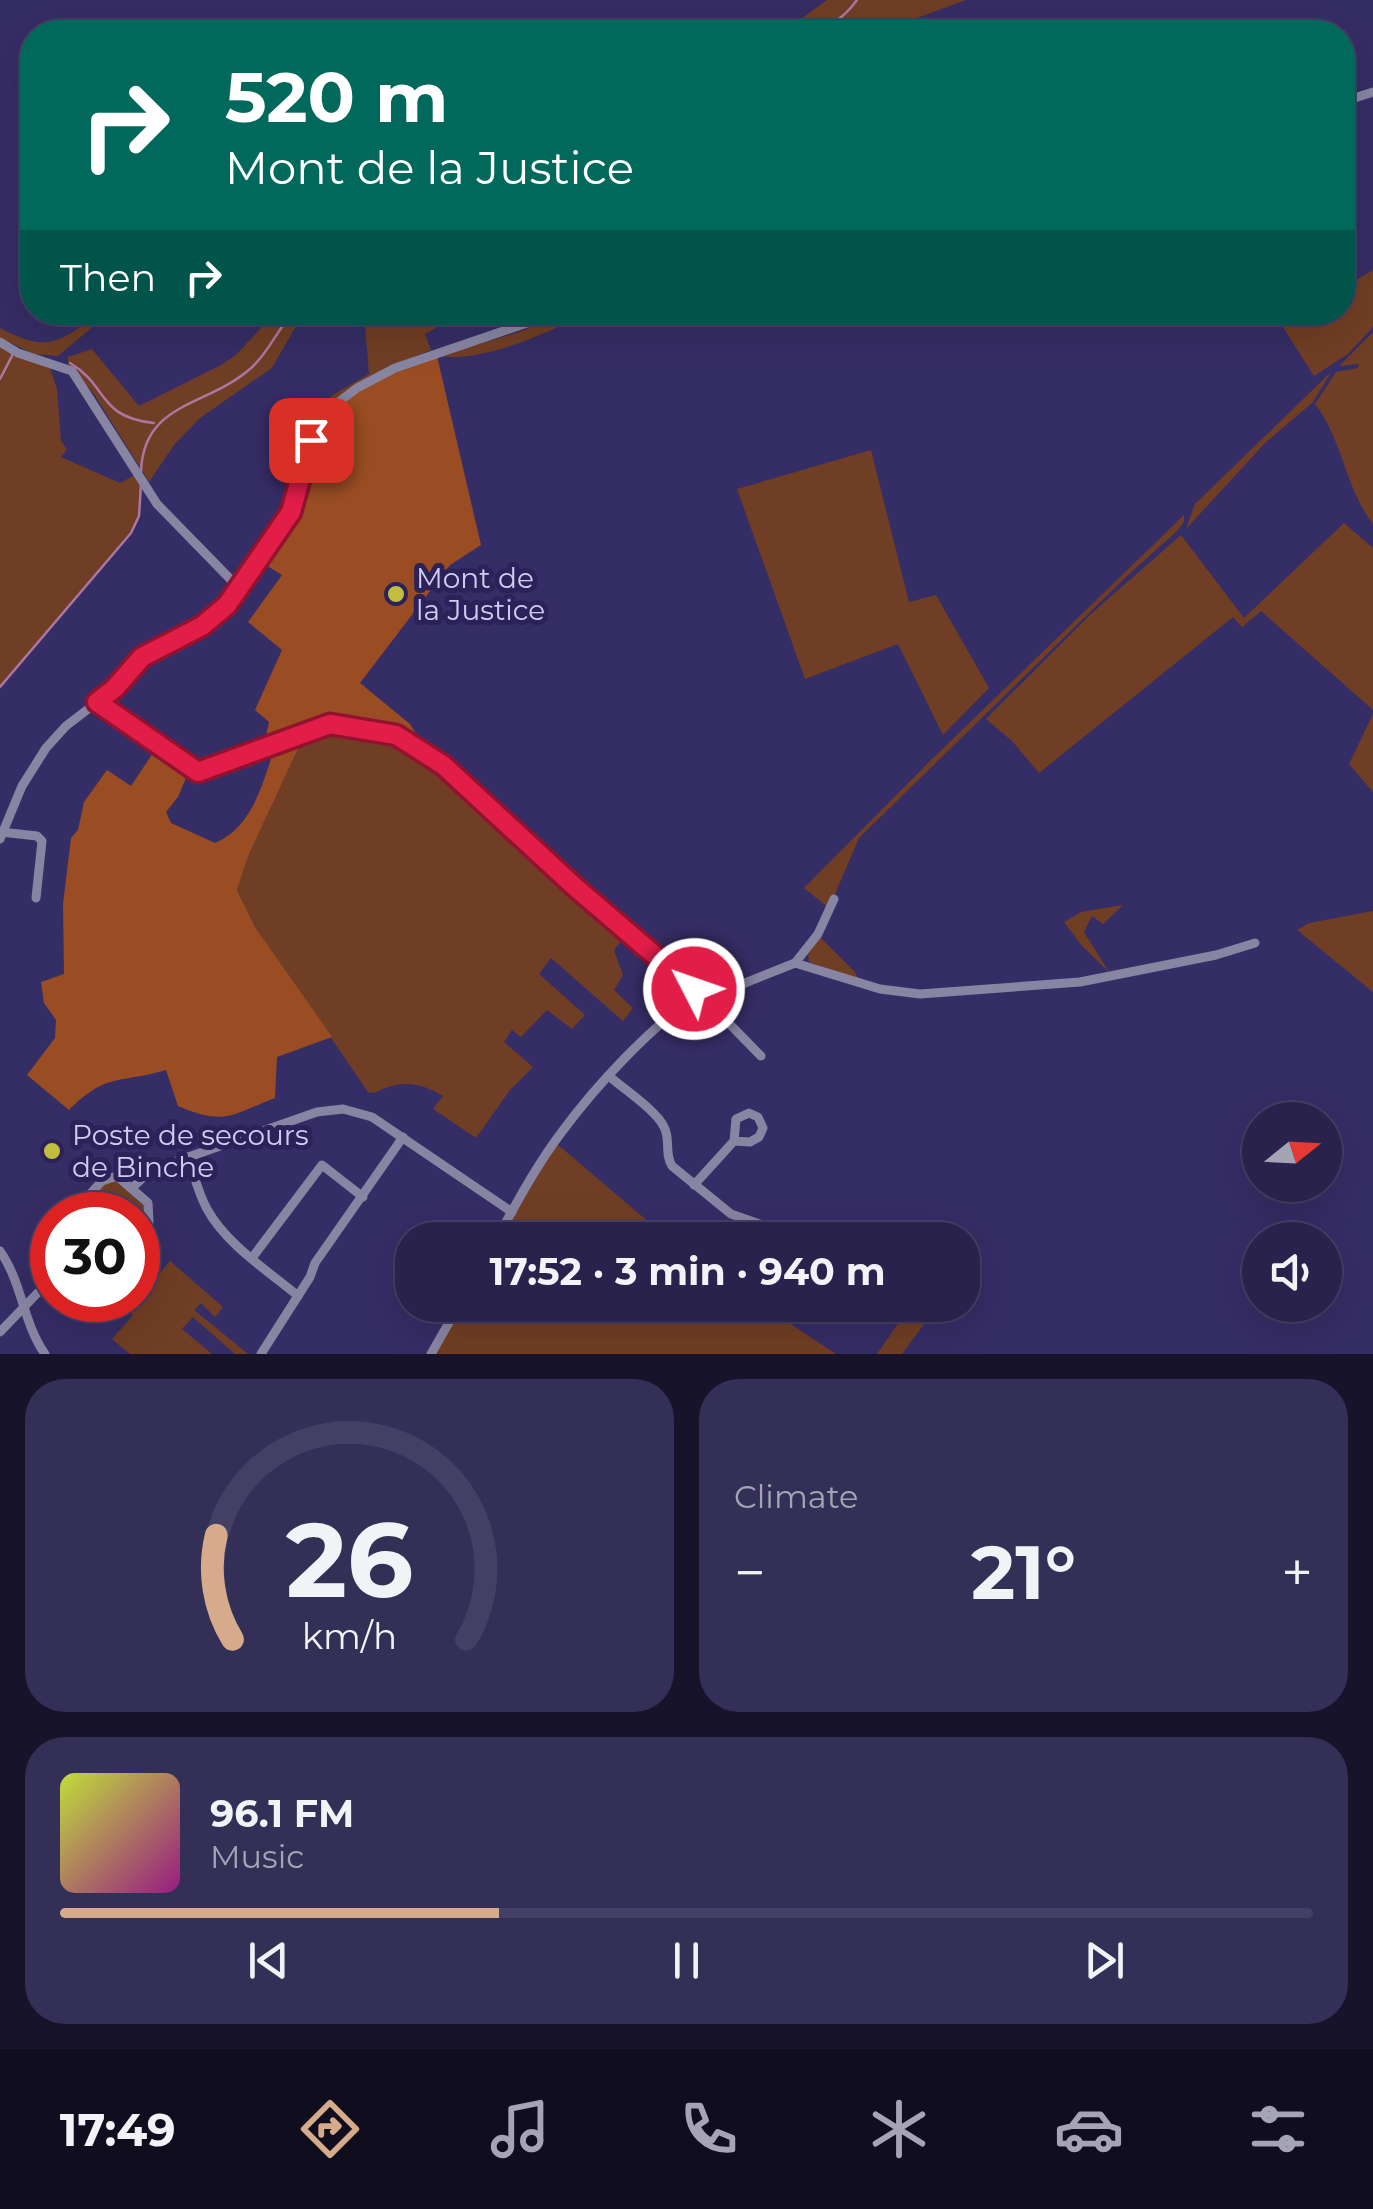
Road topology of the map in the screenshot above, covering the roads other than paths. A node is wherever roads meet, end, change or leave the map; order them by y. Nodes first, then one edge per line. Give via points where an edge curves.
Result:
1 (526, 325) edge
2 (0, 342) edge
3 (239, 588) junction
4 (97, 702) junction
5 (1, 836) edge
6 (36, 898) dead end
7 (834, 899) dead end
8 (1255, 943) dead end
9 (795, 963) junction
10 (702, 996) junction
11 (760, 1056) dead end
12 (610, 1076) junction
13 (403, 1137) junction
14 (734, 1141) dead end
15 (188, 1157) junction
16 (694, 1185) junction
17 (132, 1188) junction
18 (94, 1192) edge
19 (136, 1192) edge
20 (363, 1197) junction
21 (512, 1212) junction
22 (506, 1222) edge
23 (754, 1222) edge
24 (0, 1251) edge
25 (252, 1258) junction
26 (298, 1296) junction
27 (30, 1299) edge
28 (23, 1306) junction
29 (449, 1322) edge
30 (0, 1332) edge
31 (45, 1354) edge
32 (261, 1354) edge
33 (431, 1354) edge

1 - 3 street via 410,362 334,405 314,432 286,521
2 - 3 street via 72,372 156,504
3 - 4 street via 213,619 150,652
4 - 5 street via 46,748
4 - 10 street via 198,772 330,724 405,739 443,765
5 - 6 street via 42,841
7 - 9 street
8 - 9 street via 1080,982 920,994
9 - 10 street
10 - 11 street
10 - 12 street
12 - 16 street via 662,1123 670,1163
12 - 21 street via 560,1134
13 - 15 street via 365,1114 330,1109
13 - 20 street
13 - 21 street
14 - 16 street
15 - 17 street via 148,1172
15 - 25 street via 208,1212
16 - 23 street via 731,1214
17 - 18 street via 110,1176
17 - 19 street
20 - 25 street via 322,1165
20 - 26 street
21 - 22 street
24 - 28 street
25 - 26 street
26 - 32 street
27 - 28 street
28 - 30 street
28 - 31 street
29 - 33 street

